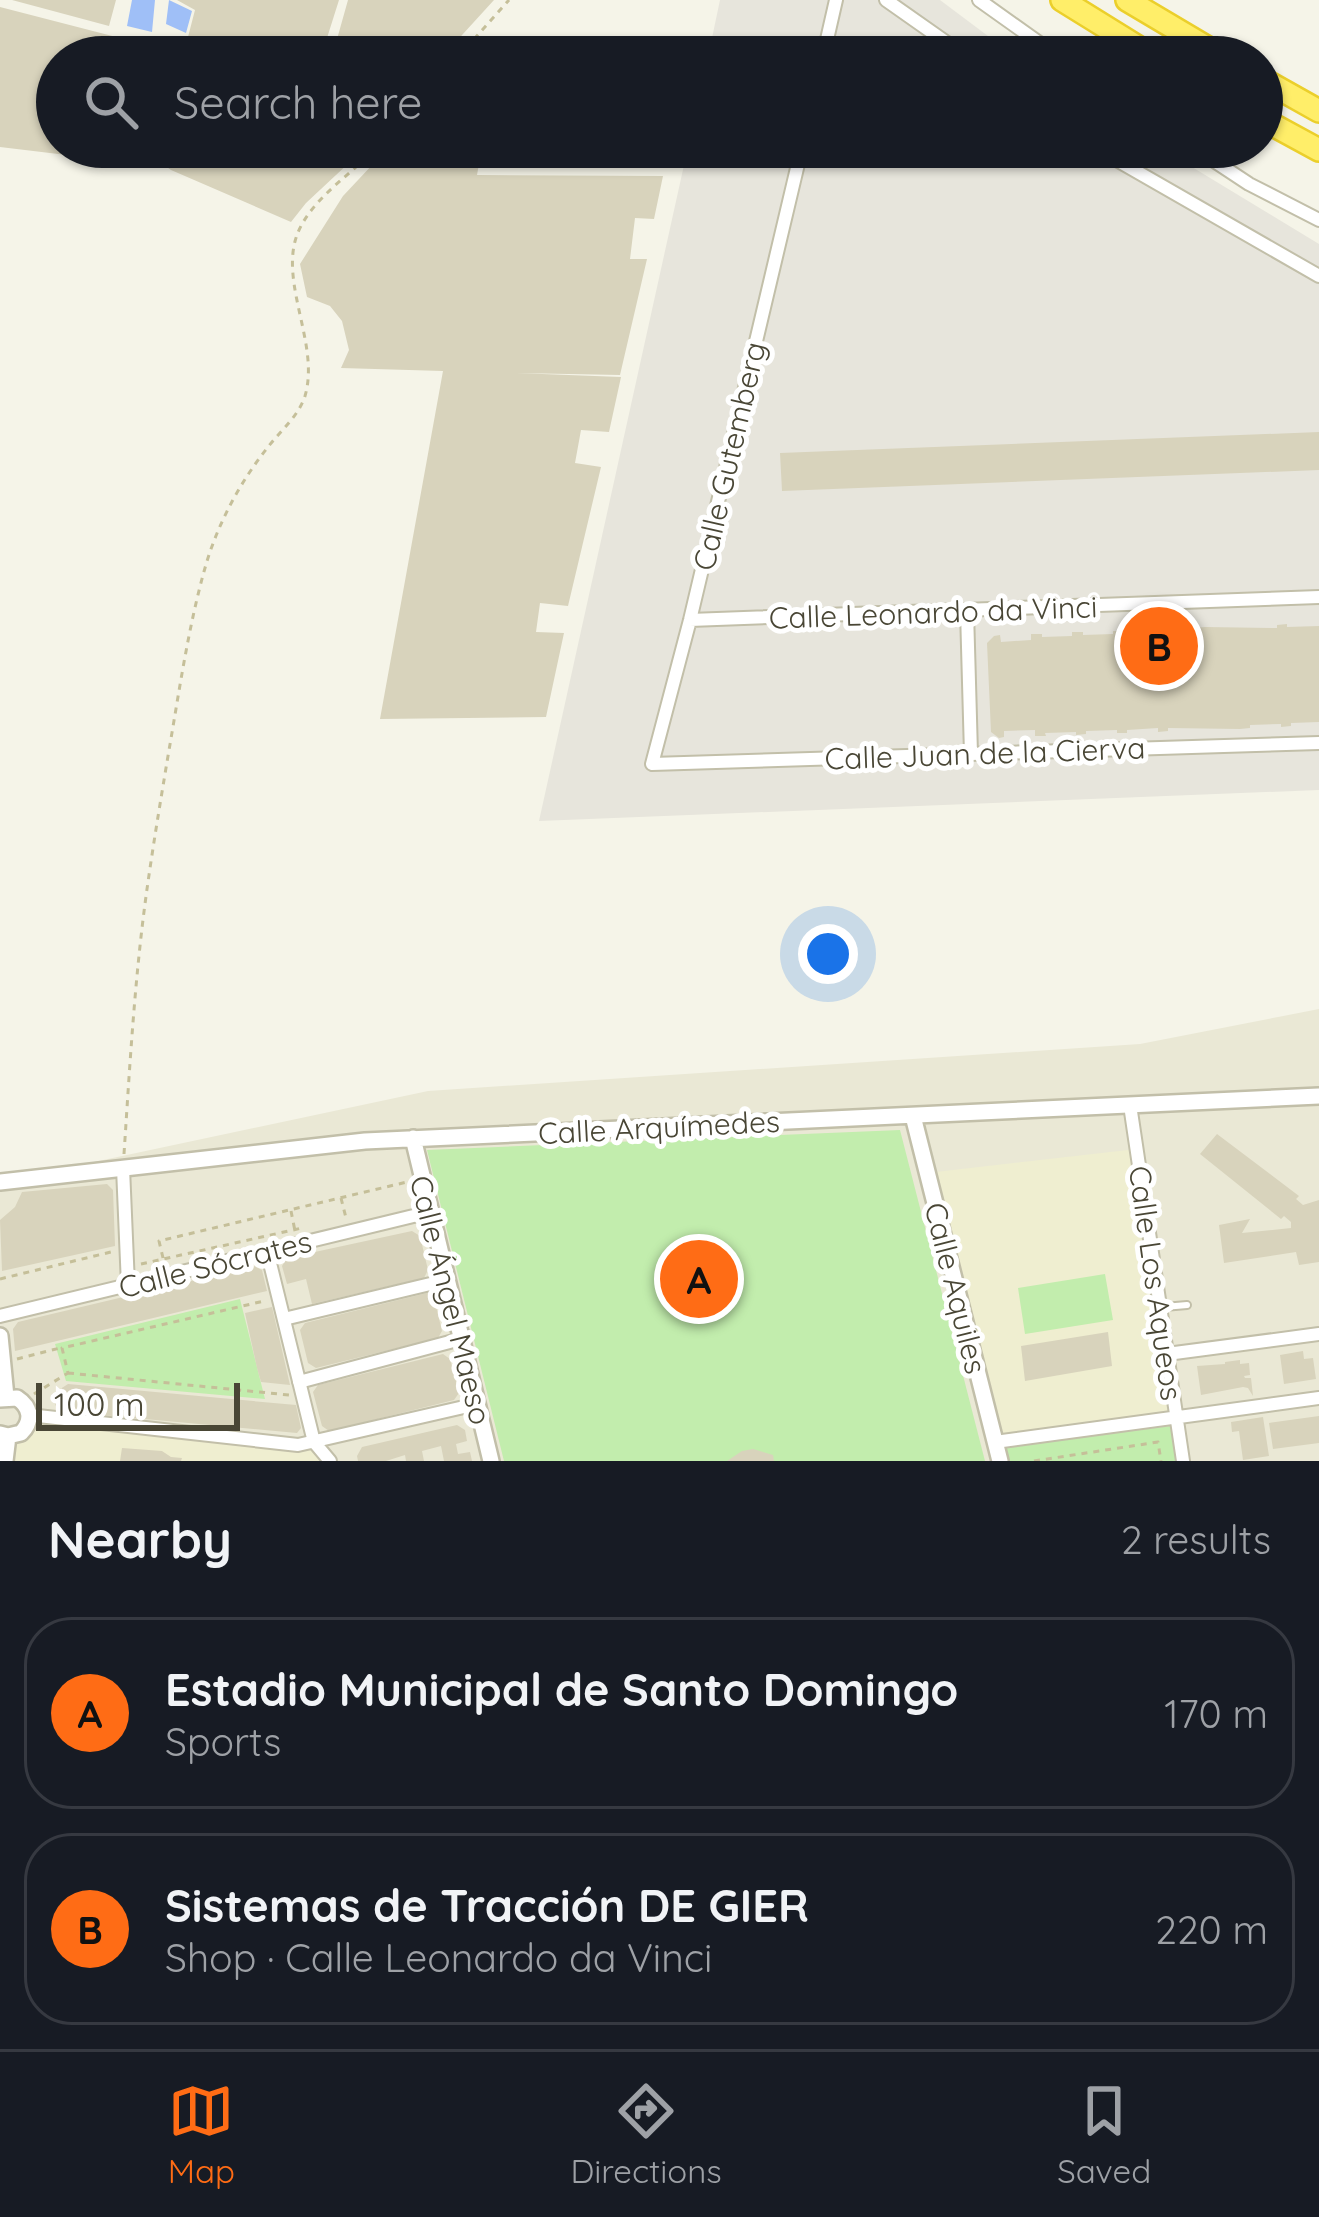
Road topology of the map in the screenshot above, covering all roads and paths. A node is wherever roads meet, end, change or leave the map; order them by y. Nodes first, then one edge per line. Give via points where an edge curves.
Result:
1 (509, 0) edge
2 (836, 0) edge
3 (886, 0) edge
4 (979, 0) edge
5 (1062, 0) edge
6 (1127, 0) edge
7 (477, 36) edge
8 (828, 36) edge
9 (937, 36) edge
10 (1030, 36) edge
11 (1120, 36) edge
12 (1188, 36) edge
13 (1283, 91) edge
14 (1319, 111) edge
15 (1283, 130) edge
16 (1319, 150) edge
17 (355, 168) edge
18 (797, 168) edge
19 (1131, 168) edge
20 (1224, 168) edge
21 (1319, 220) edge
22 (1319, 276) edge
23 (1319, 597) edge
24 (967, 610) junction
25 (690, 620) junction
26 (1319, 742) edge
27 (971, 754) junction
28 (652, 764) joint
29 (1319, 1096) edge
30 (1130, 1105) junction
31 (913, 1116) junction
32 (412, 1138) junction
33 (123, 1168) junction
34 (422, 1178) junction
35 (0, 1182) edge
36 (341, 1198) junction
37 (291, 1210) junction
38 (430, 1212) junction
39 (312, 1226) dead end
40 (349, 1231) junction
41 (297, 1237) junction
42 (127, 1248) junction
43 (268, 1251) junction
44 (163, 1259) junction
45 (128, 1268) junction
46 (0, 1279) edge
47 (447, 1280) junction
48 (128, 1285) junction
49 (279, 1298) junction
50 (1187, 1305) dead end
51 (1160, 1307) junction
52 (0, 1316) edge
53 (284, 1319) junction
54 (1319, 1334) edge
55 (0, 1336) edge
56 (461, 1339) junction
57 (62, 1348) junction
58 (1167, 1354) junction
59 (3, 1363) edge
60 (68, 1373) junction
61 (301, 1389) junction
62 (1319, 1398) edge
63 (14, 1403) edge
64 (477, 1404) junction
65 (1176, 1418) junction
66 (4, 1435) edge
67 (314, 1442) junction
68 (995, 1442) junction
69 (1109, 1451) junction
70 (1066, 1459) edge
71 (5, 1461) edge
72 (330, 1461) edge
73 (490, 1461) edge
74 (1000, 1461) edge
75 (1034, 1461) edge
76 (1114, 1461) edge
77 (1161, 1461) edge
78 (1183, 1461) edge

1 - 7 path
2 - 8 street
3 - 9 street
4 - 10 street
5 - 11 highway
6 - 12 highway
13 - 14 highway
15 - 16 highway
17 - 33 path via 316,205 294,247 308,356 304,399 239,486 206,565 147,884
18 - 25 street, Calle Gutemberg
19 - 22 street
20 - 21 street
23 - 24 street, Calle Leonardo da Vinci
24 - 25 street, Calle Leonardo da Vinci
24 - 27 street
25 - 28 street, Calle Gutemberg
26 - 27 street, Calle Juan de la Cierva
27 - 28 street, Calle Juan de la Cierva
29 - 30 street, Calle Arquímedes
30 - 31 street, Calle Arquímedes
30 - 51 street, Calle Los Aqueos
31 - 32 street, Calle Arquímedes
31 - 68 street, Calle Aquiles
32 - 33 street, Calle Arquímedes
32 - 34 street, Calle Ángel Maeso
33 - 35 street, Calle Arquímedes
33 - 42 street
34 - 36 path
34 - 38 street, Calle Ángel Maeso
36 - 37 path
36 - 40 path
37 - 41 path
37 - 44 path via 159,1241
38 - 40 street, Calle Sócrates
38 - 47 street, Calle Ángel Maeso
39 - 41 path
40 - 41 street, Calle Sócrates
41 - 43 street, Calle Sócrates
41 - 44 path
42 - 45 street
42 - 46 path
43 - 48 street, Calle Sócrates
43 - 49 street
44 - 45 path
45 - 48 street
47 - 53 street
47 - 56 street, Calle Ángel Maeso
48 - 52 street, Calle Sócrates
49 - 53 street
49 - 57 path
50 - 51 lane
51 - 58 street, Calle Los Aqueos
53 - 61 street
54 - 58 street
55 - 59 street
56 - 61 street
56 - 64 street, Calle Ángel Maeso
57 - 59 path
57 - 60 path
58 - 65 street, Calle Los Aqueos
59 - 63 street
60 - 61 path
60 - 63 path
61 - 67 street
62 - 65 street
63 - 66 street via 28,1422 21,1433
63 - 67 street
64 - 67 street
64 - 73 street, Calle Ángel Maeso
65 - 68 street
65 - 78 street, Calle Los Aqueos
66 - 71 street
67 - 72 street
68 - 74 street, Calle Aquiles
69 - 70 path
69 - 76 path
69 - 77 path via 1158,1442
70 - 75 path

